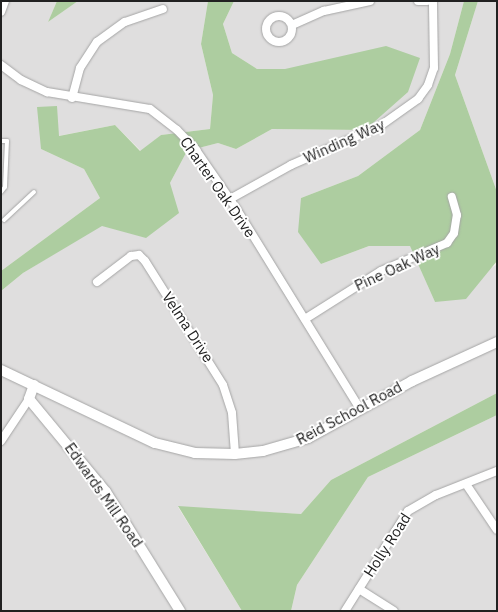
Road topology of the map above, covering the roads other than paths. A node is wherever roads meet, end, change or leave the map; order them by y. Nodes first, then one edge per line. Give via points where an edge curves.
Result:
1 (5, 1) edge
2 (370, 1) edge
3 (418, 1) edge
4 (427, 1) edge
5 (433, 1) edge
6 (164, 9) dead end
7 (1, 12) edge
8 (292, 25) dead end
9 (1, 66) edge
10 (72, 98) junction
11 (1, 141) edge
12 (1, 192) edge
13 (34, 192) dead end
14 (452, 197) dead end
15 (230, 199) junction
16 (2, 220) edge
17 (97, 282) dead end
18 (305, 319) junction
19 (497, 342) edge
20 (1, 370) edge
21 (34, 385) junction
22 (29, 399) junction
23 (360, 409) junction
24 (1, 441) edge
25 (235, 454) junction
26 (497, 471) edge
27 (466, 484) junction
28 (497, 530) edge
29 (359, 589) junction
30 (180, 611) edge
31 (346, 611) edge
32 (394, 611) edge

1 - 7 street
2 - 8 street via 324,11
3 - 4 street
5 - 15 street, Winding Way via 434,68 418,99 380,126 291,164
6 - 10 street via 125,22 97,42 80,68
9 - 10 street, Charter Oak Drive via 29,85
10 - 15 street, Charter Oak Drive via 141,106 160,114 196,150
11 - 12 lane via 7,141 5,187
13 - 16 lane
14 - 18 street, Pine Oak Way via 457,219 447,243 381,272
15 - 18 street, Charter Oak Drive
17 - 25 street, Velma Drive via 131,256 139,255 145,261 224,385 232,413
18 - 23 street, Charter Oak Drive
19 - 23 street, Reid School Road via 429,372
20 - 21 street, Reid School Road
21 - 22 street
21 - 25 street, Reid School Road via 155,443 195,453
22 - 24 street
22 - 30 street, Edwards Mill Road via 106,492
23 - 25 street, Reid School Road via 294,443
26 - 27 street, Holly Road
27 - 28 street
27 - 29 street, Holly Road via 408,511
29 - 31 street, Holly Road
29 - 32 street

